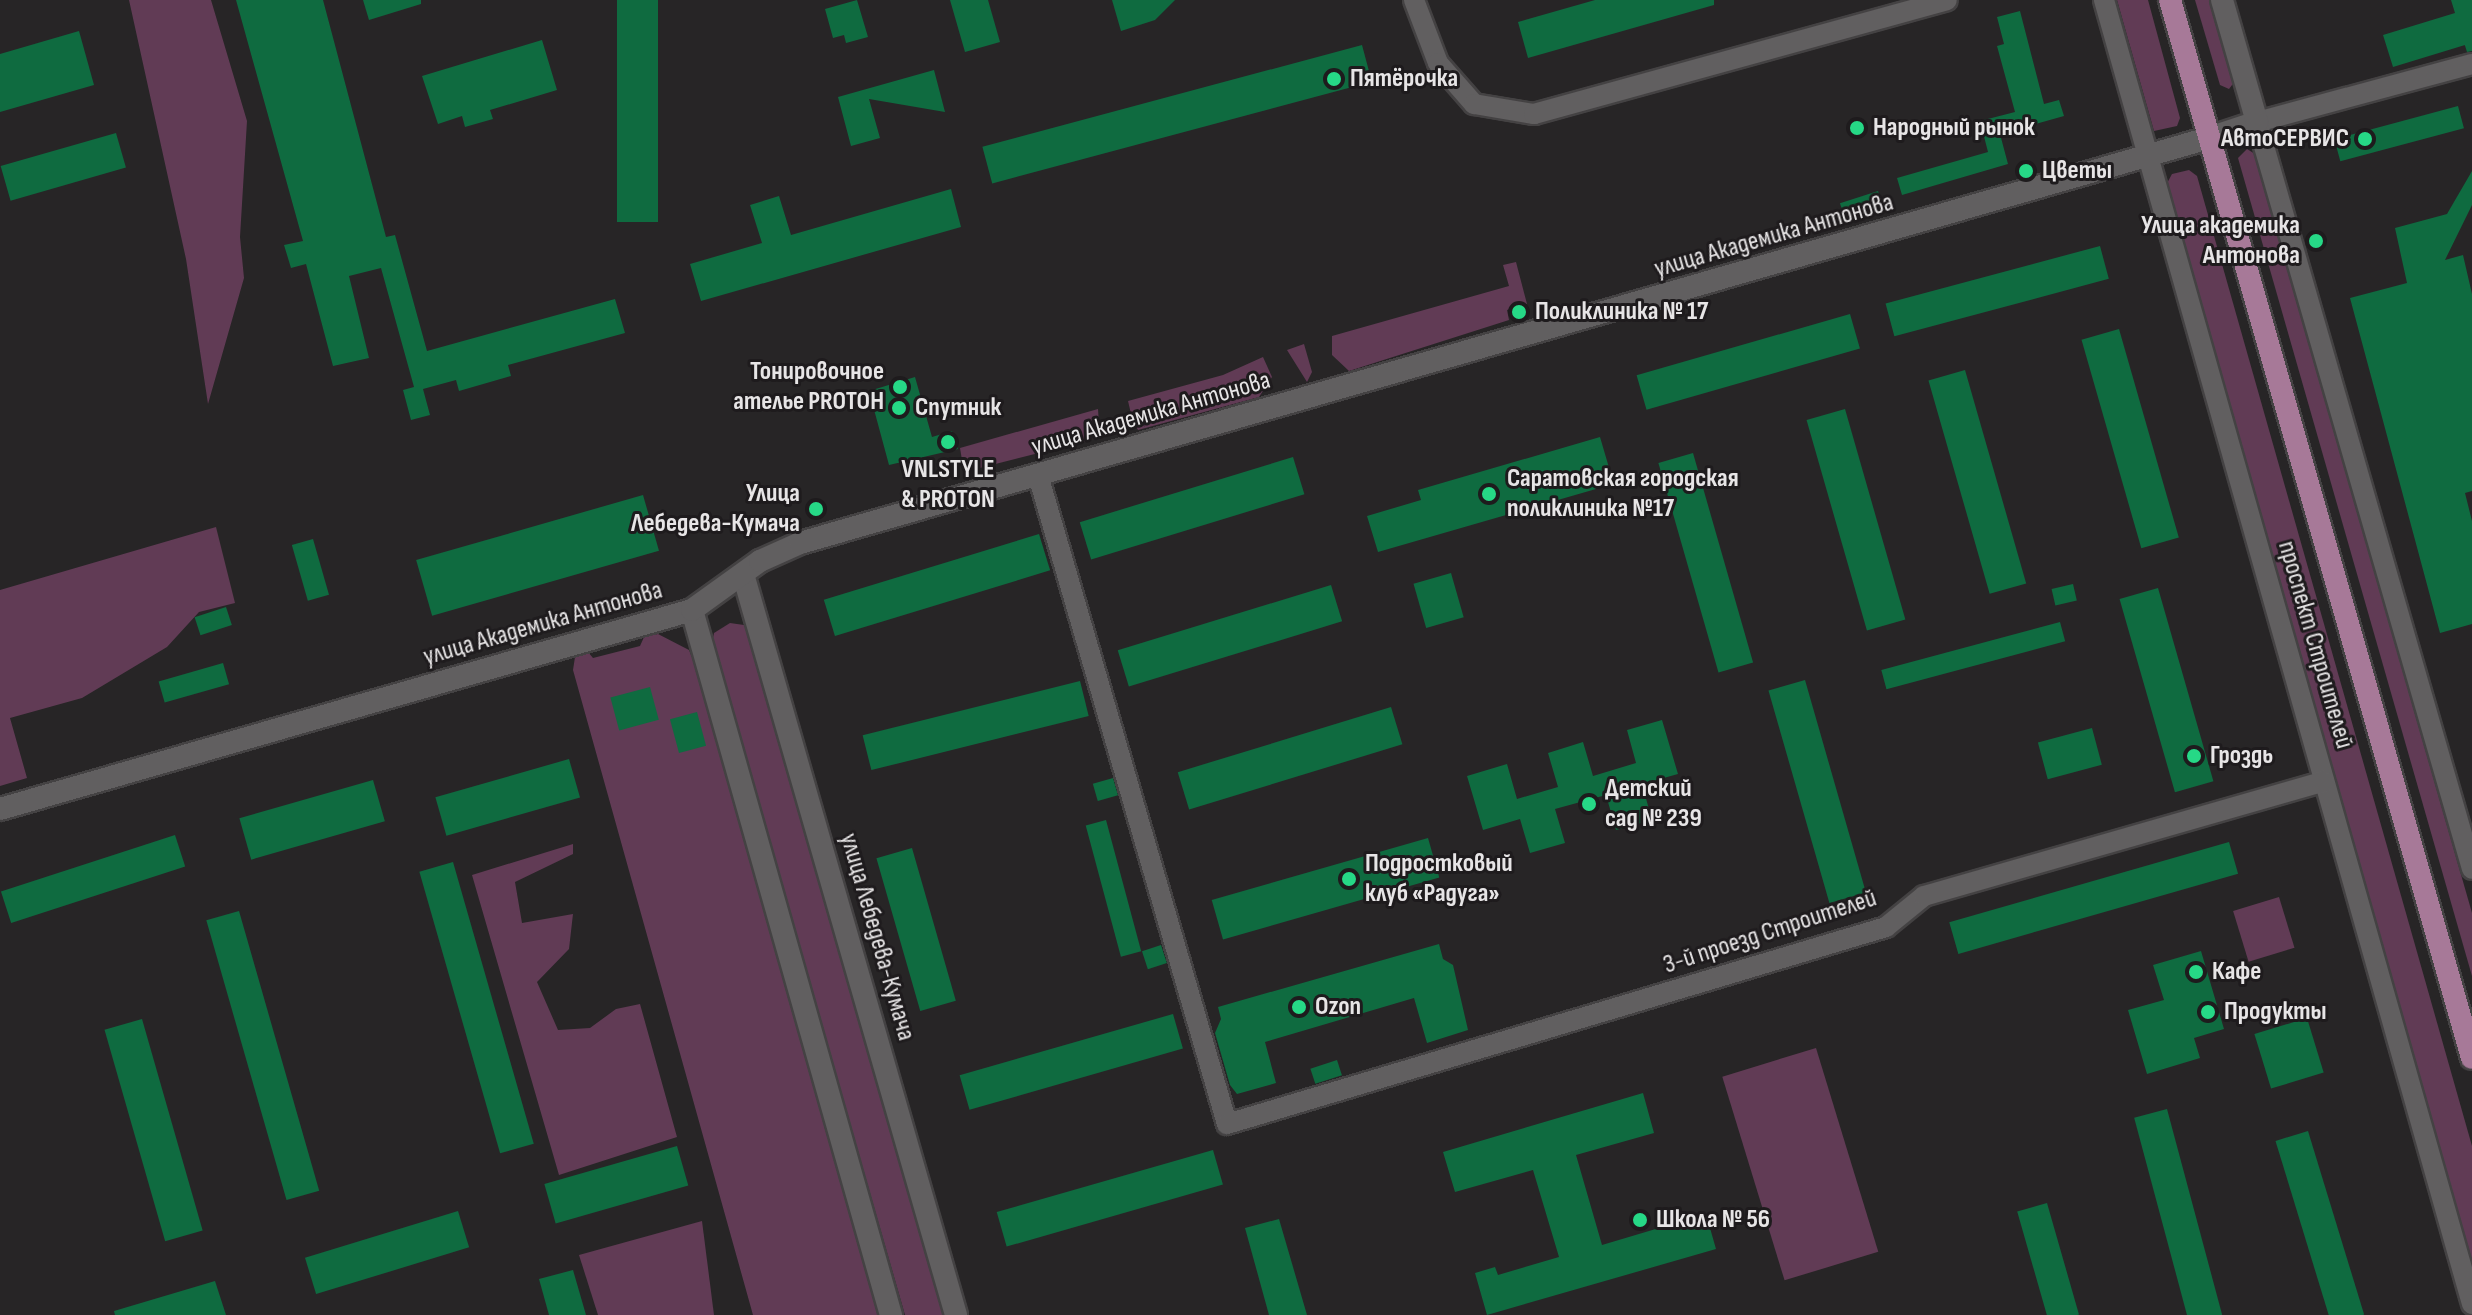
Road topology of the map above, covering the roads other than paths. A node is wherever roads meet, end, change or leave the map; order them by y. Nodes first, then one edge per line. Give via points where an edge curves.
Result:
1 (1414, 0) edge
2 (1947, 0) edge
3 (2104, 0) edge
4 (2170, 0) edge
5 (2222, 0) edge
6 (2472, 64) edge
7 (2257, 122) junction
8 (2209, 138) junction
9 (2147, 155) junction
10 (1038, 475) junction
11 (743, 574) junction
12 (692, 610) junction
13 (2324, 781) junction
14 (0, 809) edge
15 (2472, 869) edge
16 (2472, 1058) edge
17 (2472, 1304) edge
18 (891, 1315) edge
19 (956, 1315) edge

1 - 2 street via 1438,63 1474,104 1534,114
3 - 9 street, проспект Строителей
4 - 8 main road, проспект Строителей
5 - 7 main road
6 - 7 street
7 - 8 main road, улица Академика Антонова
7 - 15 street
8 - 9 main road, улица Академика Антонова
8 - 16 main road, проспект Строителей
9 - 10 main road, улица Академика Антонова
9 - 13 street, проспект Строителей
10 - 11 main road, улица Академика Антонова via 800,543
10 - 13 street, 3-й проезд Строителей via 1227,1124 1886,927 1924,896
11 - 12 main road, улица Академика Антонова
11 - 19 main road, улица Лебедева-Кумача
12 - 14 main road, улица Академика Антонова
12 - 18 main road
13 - 17 street, проспект Строителей

